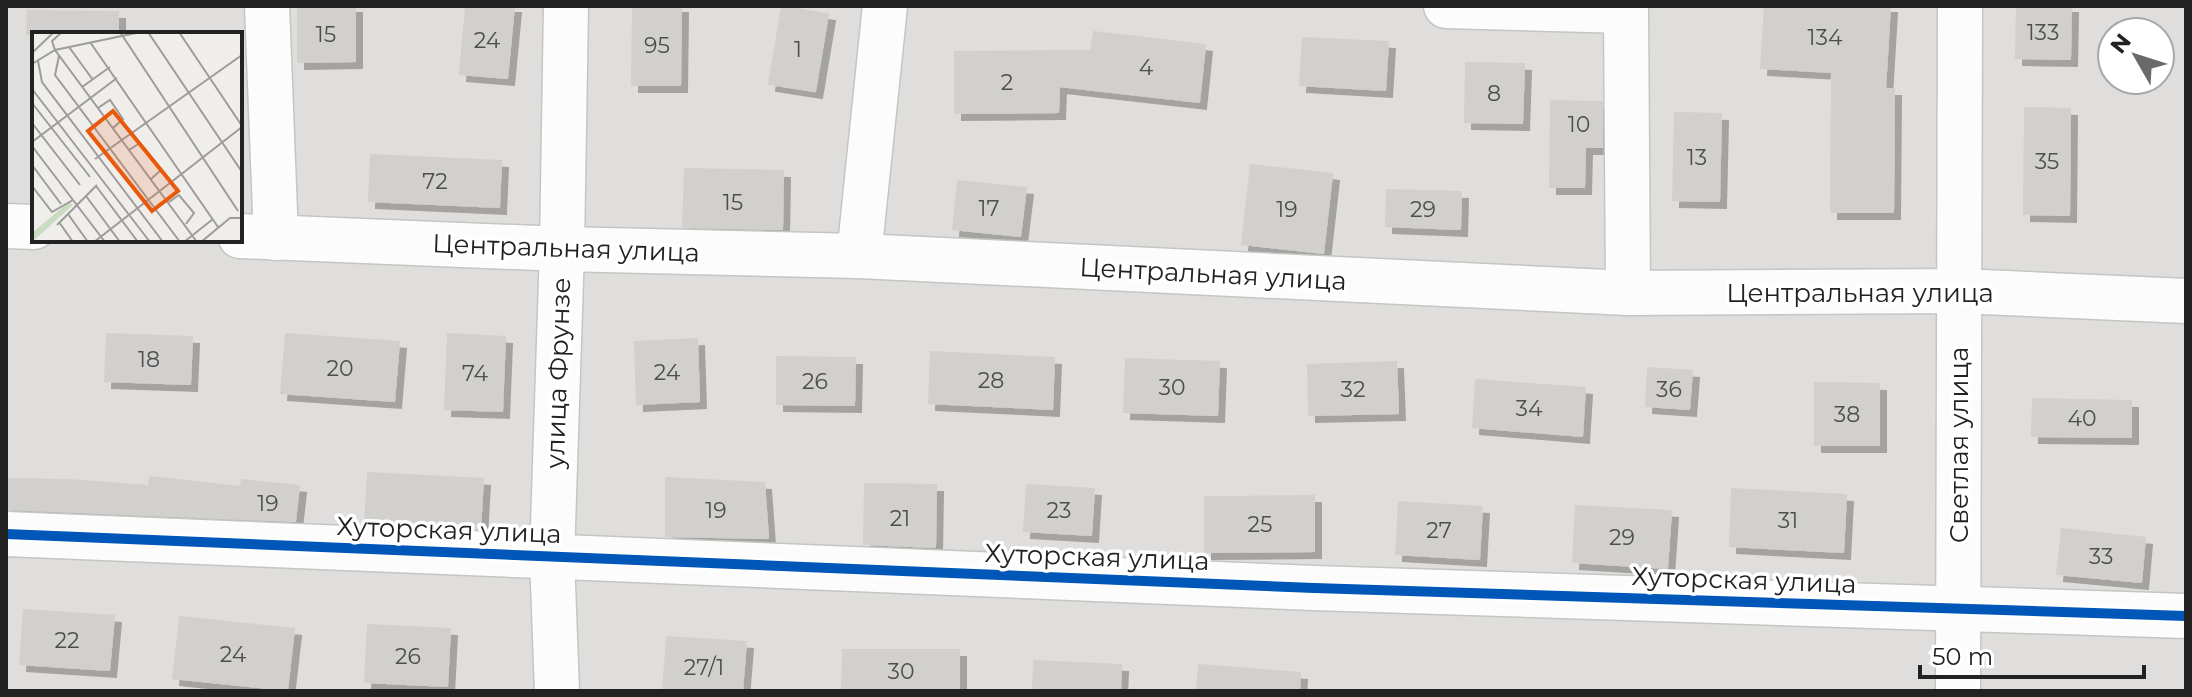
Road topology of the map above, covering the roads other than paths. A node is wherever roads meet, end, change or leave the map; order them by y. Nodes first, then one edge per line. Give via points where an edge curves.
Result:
1 (267, 6) edge
2 (566, 6) edge
3 (885, 6) edge
4 (1446, 6) edge
5 (1960, 6) edge
6 (6, 226) edge
7 (32, 227) edge
8 (258, 237) edge
9 (562, 249) junction
10 (859, 256) junction
11 (1960, 291) junction
12 (1628, 293) junction
13 (2186, 301) edge
14 (6, 534) edge
15 (552, 557) junction
16 (1957, 608) junction
17 (2186, 616) edge
18 (557, 691) edge
19 (1958, 691) edge

1 - 8 street
2 - 9 street, улица Фрунзе
3 - 10 street
4 - 12 street via 1626,11
5 - 11 street, Светлая улица
6 - 7 street
8 - 9 street, Центральная улица
9 - 10 street, Центральная улица
9 - 15 street, улица Фрунзе
10 - 12 street, Центральная улица
11 - 12 street, Центральная улица
11 - 13 street, Центральная улица
11 - 16 street, Светлая улица
14 - 15 street, Хуторская улица
15 - 16 street, Хуторская улица
15 - 18 street, улица Фрунзе
16 - 17 street, Хуторская улица
16 - 19 street, Светлая улица

